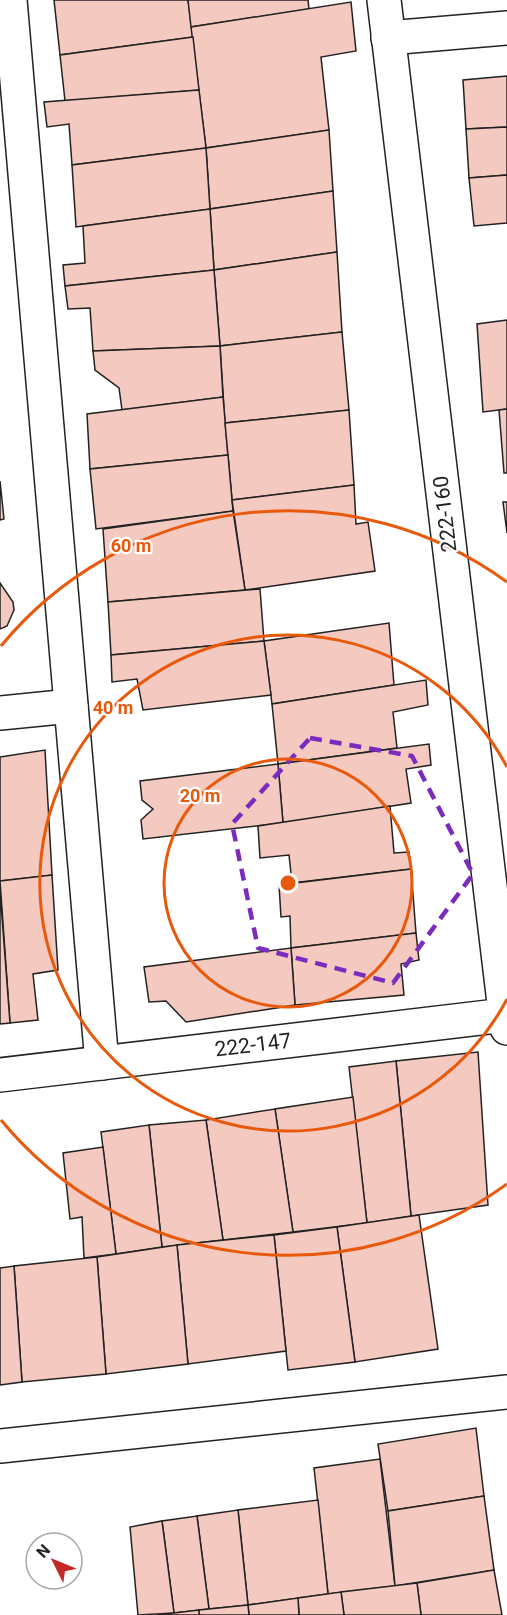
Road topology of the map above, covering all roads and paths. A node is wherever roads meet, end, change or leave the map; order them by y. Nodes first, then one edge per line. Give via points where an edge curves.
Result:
1 (10, 0) edge
2 (384, 0) edge
3 (507, 28) edge
4 (388, 38) junction
5 (71, 706) junction
6 (0, 713) edge
7 (504, 980) edge
8 (506, 1021) edge
9 (102, 1063) junction
10 (0, 1075) edge
11 (507, 1392) edge
12 (0, 1446) edge

1 - 5 street
2 - 4 street, 222-160
3 - 4 street
4 - 7 street, 222-160
5 - 6 street
5 - 9 street
7 - 8 street, 222-160
8 - 9 street, 222-147
9 - 10 street, 222-147
11 - 12 street

